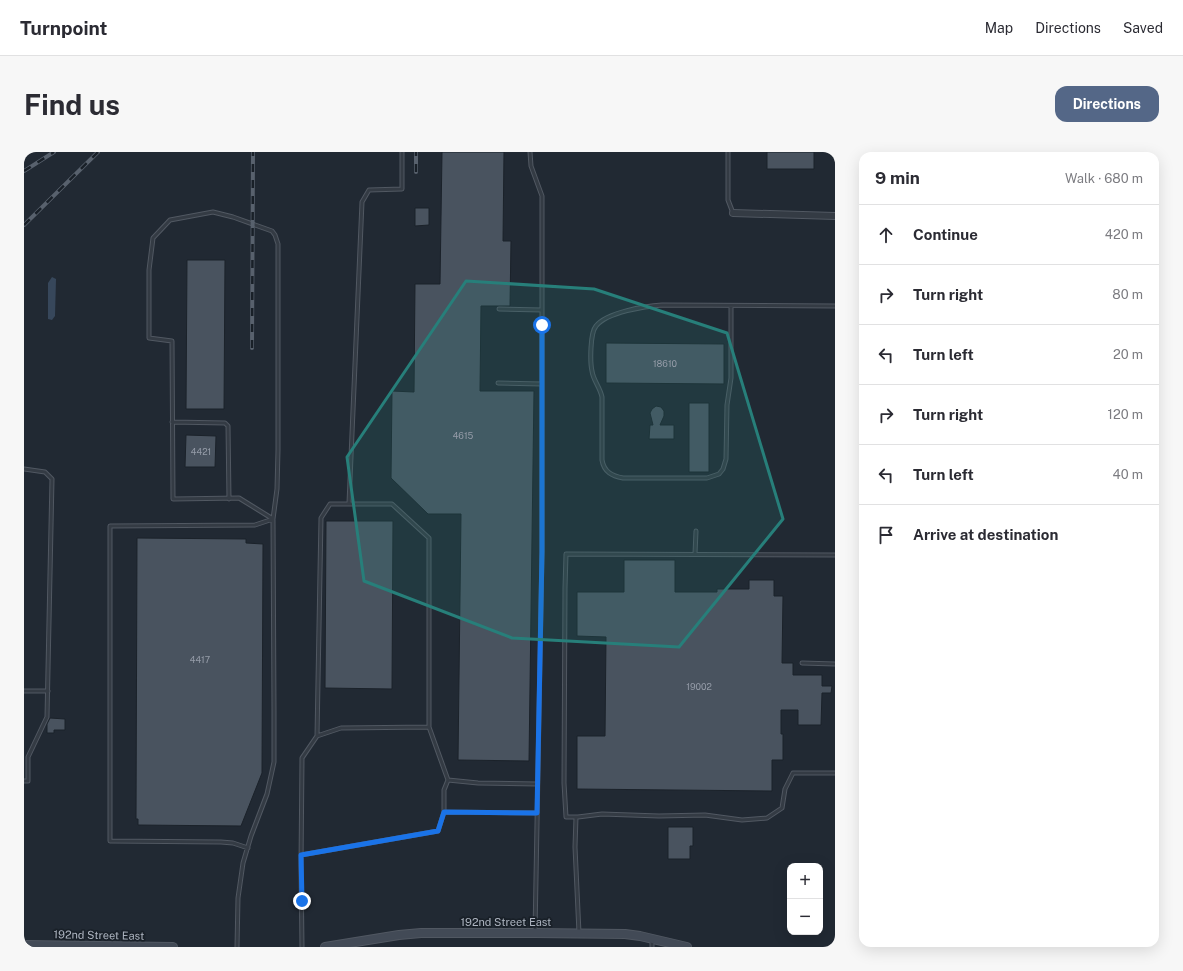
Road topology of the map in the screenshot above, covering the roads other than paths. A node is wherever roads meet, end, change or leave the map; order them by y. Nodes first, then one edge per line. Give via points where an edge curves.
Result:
1 (402, 152) edge
2 (530, 152) edge
3 (728, 152) edge
4 (733, 213) joint
5 (835, 216) edge
6 (731, 306) junction
7 (835, 306) edge
8 (499, 309) dead end
9 (542, 310) junction
10 (498, 383) dead end
11 (542, 384) junction
12 (172, 422) junction
13 (24, 469) edge
14 (229, 498) junction
15 (348, 503) junction
16 (273, 519) junction
17 (696, 532) dead end
18 (695, 554) junction
19 (835, 555) edge
20 (802, 663) dead end
21 (835, 664) edge
22 (24, 691) edge
23 (48, 691) junction
24 (429, 726) junction
25 (317, 736) junction
26 (835, 773) edge
27 (448, 780) junction
28 (24, 781) edge
29 (537, 784) junction
30 (444, 812) junction
31 (537, 813) junction
32 (576, 817) junction
33 (248, 848) junction
34 (301, 855) junction
35 (535, 933) junction
36 (579, 933) junction
37 (652, 938) junction
38 (24, 945) edge
39 (173, 947) edge
40 (237, 947) edge
41 (302, 947) edge
42 (325, 947) edge
43 (652, 947) edge
44 (687, 947) edge

1 - 15 lane via 402,189 369,190 362,202
2 - 9 lane via 531,166 542,196
3 - 4 lane via 728,200
4 - 5 street
6 - 6 lane via 644,306 606,318 596,325 592,335 591,367 602,400 602,460 612,475 623,478 699,478 714,477 724,469 731,378
6 - 7 lane
8 - 9 lane
9 - 11 lane
10 - 11 lane
11 - 29 lane via 542,552
12 - 14 lane via 225,423 228,426
12 - 14 lane via 173,499
12 - 16 lane via 172,341 149,338 149,270 153,238 170,220 213,212 272,231 278,244 278,450
13 - 23 lane via 45,472 52,479
14 - 16 lane via 239,498
15 - 24 lane via 392,504 429,538
15 - 25 lane via 330,504 320,523
16 - 33 lane via 274,762 268,794
16 - 33 lane via 255,525 110,526 110,841 220,842
17 - 18 lane
18 - 19 lane
18 - 32 lane via 566,554 564,783 566,817
20 - 21 lane
22 - 23 lane
23 - 28 lane via 47,717 28,757 28,781
24 - 25 lane via 341,728
24 - 27 lane
25 - 34 lane via 302,758
26 - 32 lane via 793,773 785,789 782,808 767,818 742,820 705,815 602,814
27 - 29 lane
27 - 30 lane via 444,790
29 - 31 lane
30 - 31 lane
30 - 34 lane via 438,831
31 - 35 lane
32 - 36 lane
33 - 40 lane via 238,898
34 - 41 lane
35 - 36 street, 192nd Street East
35 - 42 street, 192nd Street East via 421,933
36 - 37 street, 192nd Street East via 625,934
37 - 43 lane
37 - 44 street, 192nd Street East
38 - 39 street, 192nd Street East

